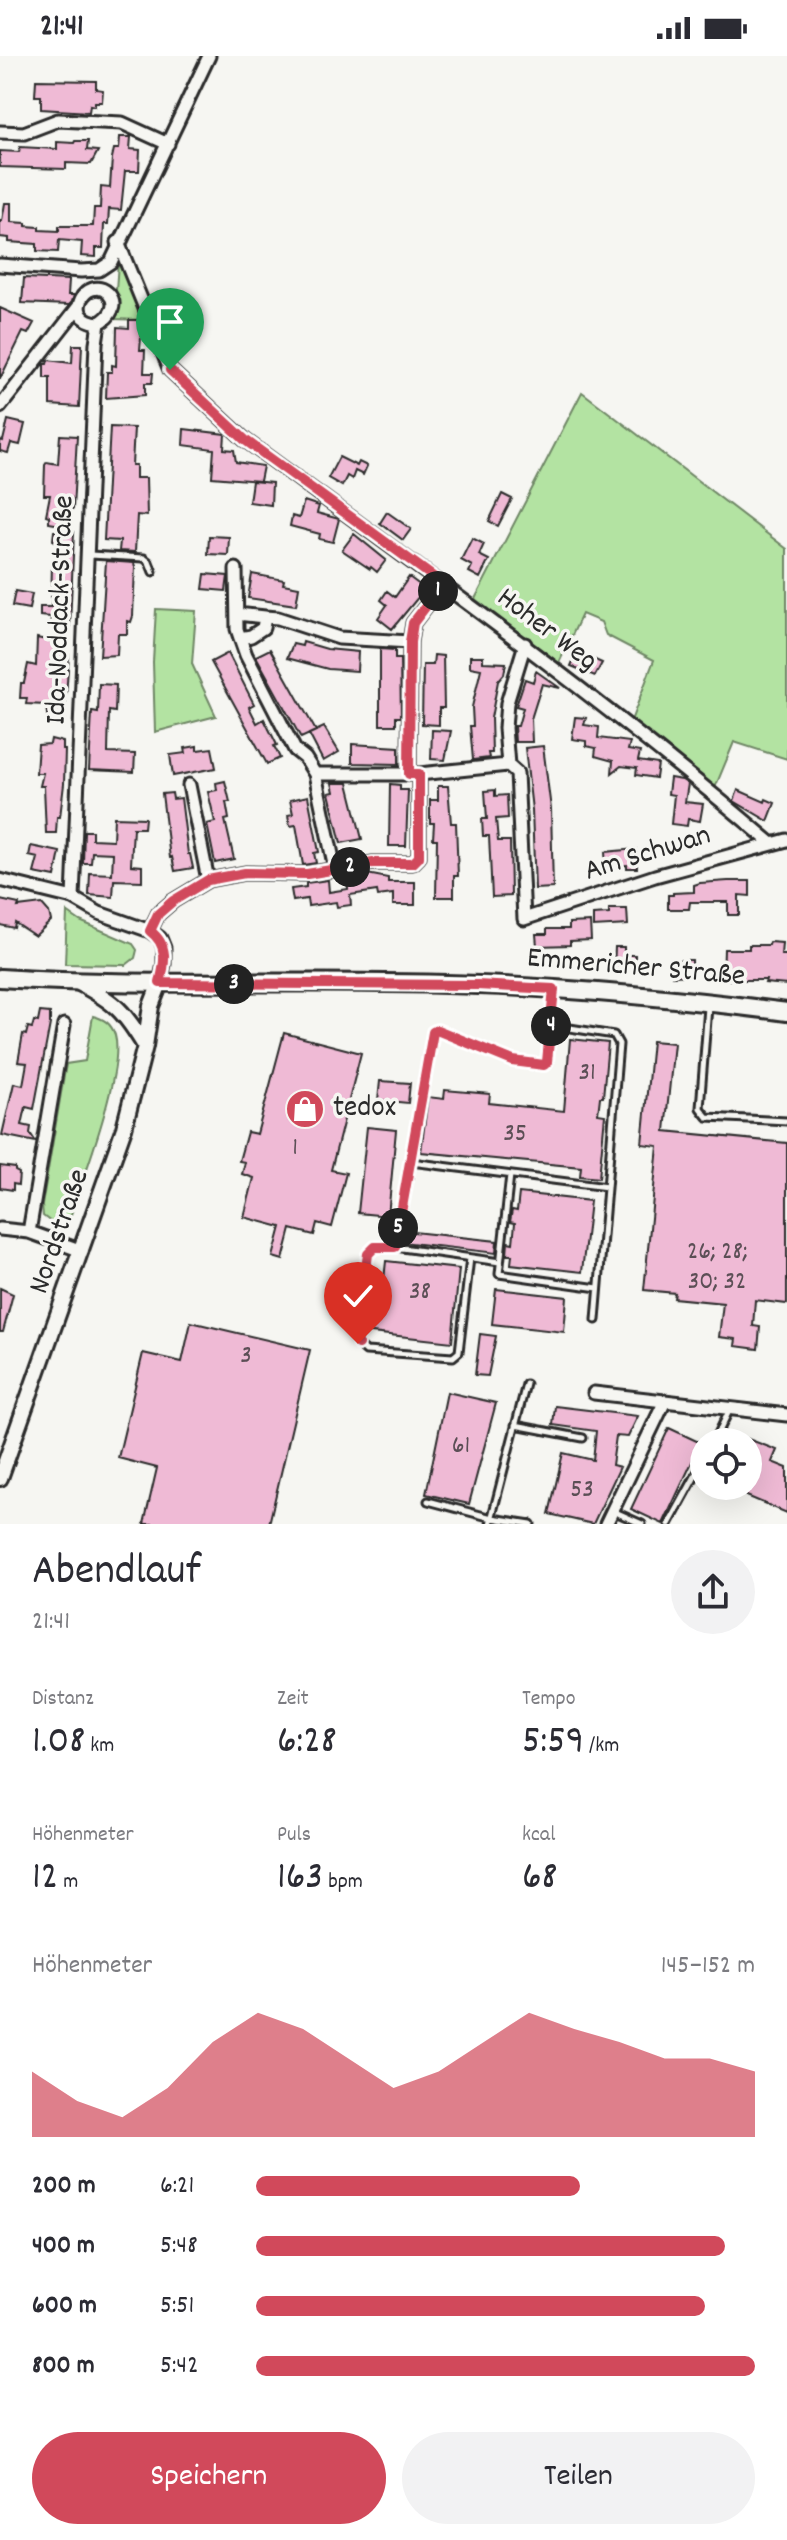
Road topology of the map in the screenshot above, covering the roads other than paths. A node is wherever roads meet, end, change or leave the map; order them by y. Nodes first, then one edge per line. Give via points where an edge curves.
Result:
1 (209, 56) edge
2 (0, 132) edge
3 (168, 144) junction
4 (118, 242) junction
5 (0, 265) edge
6 (79, 306) junction
7 (99, 323) junction
8 (0, 407) edge
9 (89, 555) junction
10 (236, 569) dead end
11 (153, 572) dead end
12 (443, 584) junction
13 (237, 614) junction
14 (265, 617) junction
15 (240, 638) junction
16 (410, 642) junction
17 (525, 644) junction
18 (508, 765) junction
19 (315, 774) junction
20 (414, 774) junction
21 (189, 785) dead end
22 (787, 840) edge
23 (771, 843) junction
24 (335, 869) junction
25 (0, 880) edge
26 (208, 880) junction
27 (73, 898) junction
28 (150, 931) junction
29 (0, 978) edge
30 (79, 983) junction
31 (160, 983) junction
32 (554, 989) junction
33 (709, 1002) junction
34 (787, 1012) edge
35 (64, 1025) dead end
36 (551, 1025) junction
37 (145, 1046) junction
38 (787, 1121) edge
39 (411, 1162) junction
40 (510, 1175) junction
41 (607, 1187) junction
42 (0, 1229) edge
43 (29, 1232) junction
44 (395, 1247) junction
45 (82, 1251) junction
46 (470, 1258) junction
47 (500, 1262) junction
48 (598, 1288) junction
49 (596, 1320) dead end
50 (526, 1384) dead end
51 (594, 1393) dead end
52 (665, 1401) junction
53 (730, 1408) junction
54 (787, 1415) edge
55 (515, 1425) junction
56 (721, 1428) edge
57 (583, 1438) dead end
58 (0, 1478) edge
59 (690, 1486) edge
60 (428, 1501) dead end
61 (612, 1511) junction
62 (491, 1521) edge
63 (531, 1524) edge
64 (606, 1524) edge
65 (642, 1524) edge
66 (669, 1524) edge

1 - 3 street
2 - 3 street via 24,133 58,120 122,123
3 - 4 street
4 - 5 street via 111,262 99,270
4 - 12 street, Hoher Weg via 176,377 245,440
6 - 7 street via 89,322
6 - 7 street, Ida-Noddack-Straße via 83,294 105,291 114,307
6 - 8 street
7 - 9 street, Ida-Noddack-Straße
9 - 11 lane via 144,558
9 - 27 street, Ida-Noddack-Straße
10 - 13 street
12 - 16 street via 413,623
12 - 17 street, Hoher Weg
13 - 14 street
13 - 15 street
14 - 15 street via 263,628
14 - 16 street via 339,638
15 - 19 street via 295,750
16 - 20 street
17 - 18 street via 507,703
17 - 23 street, Hoher Weg
18 - 20 street
18 - 23 street, Am Schwan via 517,773 524,919
19 - 20 street
19 - 24 street
20 - 24 street via 419,857 413,863
21 - 26 street
22 - 23 street, Am Schwan
24 - 26 street
25 - 27 street
26 - 28 street via 158,914
27 - 28 street
28 - 31 street via 164,948
29 - 30 main road, Emmericher Straße
30 - 31 main road, Emmericher Straße
30 - 37 street via 123,1011
31 - 32 main road, Emmericher Straße
31 - 37 street, Nordstraße
32 - 33 main road, Emmericher Straße
32 - 36 lane
33 - 34 main road, Emmericher Straße
33 - 38 lane via 700,1108 707,1117
35 - 43 street, Nordstraße
36 - 39 lane via 544,1065 513,1061 433,1032
36 - 41 lane via 618,1039
37 - 45 street, Nordstraße via 124,1128
39 - 40 lane
39 - 44 lane
40 - 41 lane
40 - 47 lane
41 - 48 lane
42 - 43 street
43 - 45 street
44 - 46 lane
44 - 46 lane via 375,1247 368,1254 357,1336 366,1351 453,1357 459,1352
45 - 58 street, Nordstraße
46 - 47 lane
47 - 48 lane via 499,1274
48 - 49 lane
50 - 55 lane
51 - 52 street
52 - 53 street
52 - 61 street
53 - 54 street
53 - 56 lane
55 - 57 lane
55 - 62 lane
59 - 66 lane
60 - 62 lane
61 - 64 street
61 - 65 lane
62 - 63 lane

